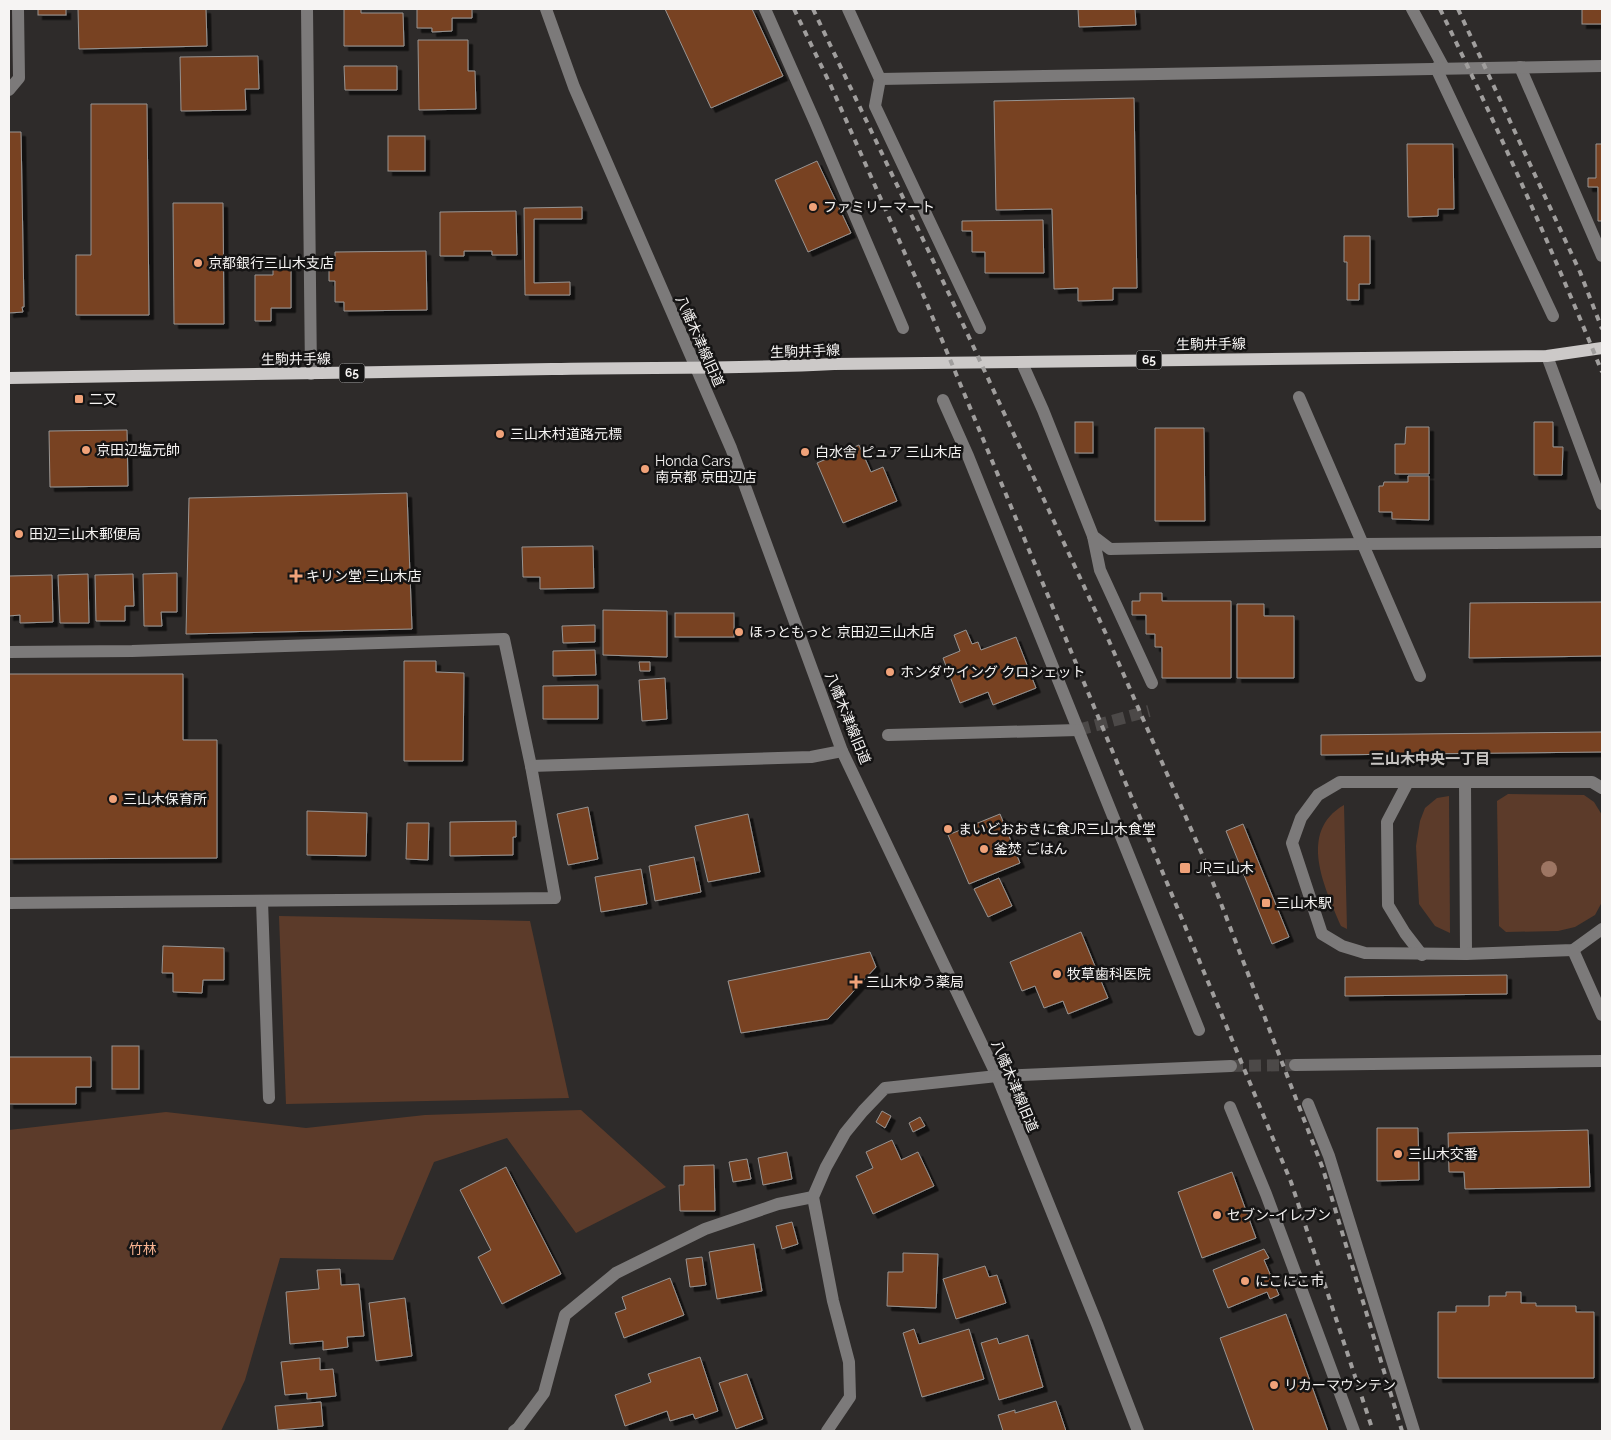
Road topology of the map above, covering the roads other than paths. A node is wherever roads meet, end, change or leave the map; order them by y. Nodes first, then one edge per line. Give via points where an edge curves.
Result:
1 (18, 9) edge
2 (307, 9) edge
3 (546, 9) edge
4 (764, 9) edge
5 (848, 9) edge
6 (1412, 9) edge
7 (1602, 66) edge
8 (1520, 67) junction
9 (1440, 68) junction
10 (880, 79) junction
11 (9, 90) edge
12 (1602, 256) edge
13 (1553, 316) dead end
14 (903, 328) dead end
15 (980, 328) dead end
16 (1602, 348) edge
17 (1547, 356) junction
18 (1022, 363) junction
19 (695, 368) junction
20 (311, 374) junction
21 (9, 378) edge
22 (1299, 397) dead end
23 (944, 400) dead end
24 (1602, 504) edge
25 (1093, 536) junction
26 (1602, 542) edge
27 (1362, 544) junction
28 (9, 652) edge
29 (1420, 676) dead end
30 (1152, 683) dead end
31 (1078, 730) junction
32 (888, 735) dead end
33 (842, 751) junction
34 (531, 766) junction
35 (1408, 782) junction
36 (1465, 782) junction
37 (1602, 788) edge
38 (262, 901) junction
39 (9, 903) edge
40 (1602, 929) edge
41 (1573, 950) junction
42 (1466, 954) junction
43 (1422, 955) junction
44 (1602, 1015) edge
45 (1199, 1030) dead end
46 (1602, 1061) edge
47 (1295, 1065) tunnel mouth
48 (1231, 1066) tunnel mouth
49 (997, 1076) junction
50 (269, 1098) dead end
51 (1308, 1104) dead end
52 (1230, 1108) dead end
53 (813, 1197) junction
54 (514, 1431) edge
55 (827, 1431) edge
56 (1138, 1431) edge
57 (1354, 1431) edge
58 (1414, 1431) edge

1 - 11 street via 19,78
2 - 20 street
3 - 19 street, 八幡木津線旧道 via 574,87
4 - 14 street
5 - 10 street
6 - 9 street
7 - 8 street
8 - 9 street
8 - 12 street
9 - 10 street
9 - 13 street
10 - 15 street via 876,106
16 - 17 main road, 生駒井手線 / 65
17 - 18 main road, 生駒井手線 / 65
17 - 24 street
18 - 19 main road, 生駒井手線 / 65
18 - 25 street
19 - 20 main road, 生駒井手線 / 65
19 - 33 street, 八幡木津線旧道 via 731,448
20 - 21 main road, 生駒井手線 / 65
22 - 27 street
23 - 31 street
25 - 27 street via 1110,549
25 - 30 street via 1100,570
26 - 27 street
27 - 29 street
28 - 34 street via 504,639
31 - 32 street
31 - 45 street
33 - 34 street via 811,757
33 - 49 street, 八幡木津線旧道
34 - 38 street via 554,898
35 - 36 street
35 - 43 street via 1387,822 1388,905
35 - 43 street via 1340,782 1318,794 1301,818 1292,843 1322,934 1342,946 1365,953
36 - 37 street via 1592,782
36 - 42 street
38 - 39 street
38 - 50 street
40 - 41 street
41 - 42 street
41 - 44 street
42 - 43 street
46 - 47 street
48 - 49 street
49 - 53 street via 886,1088 845,1133
49 - 56 street, 八幡木津線旧道
51 - 58 street via 1329,1156
52 - 57 street via 1266,1194
53 - 54 street via 778,1204 705,1229 616,1273 566,1315 544,1393
53 - 55 street via 833,1301 849,1362 850,1397

